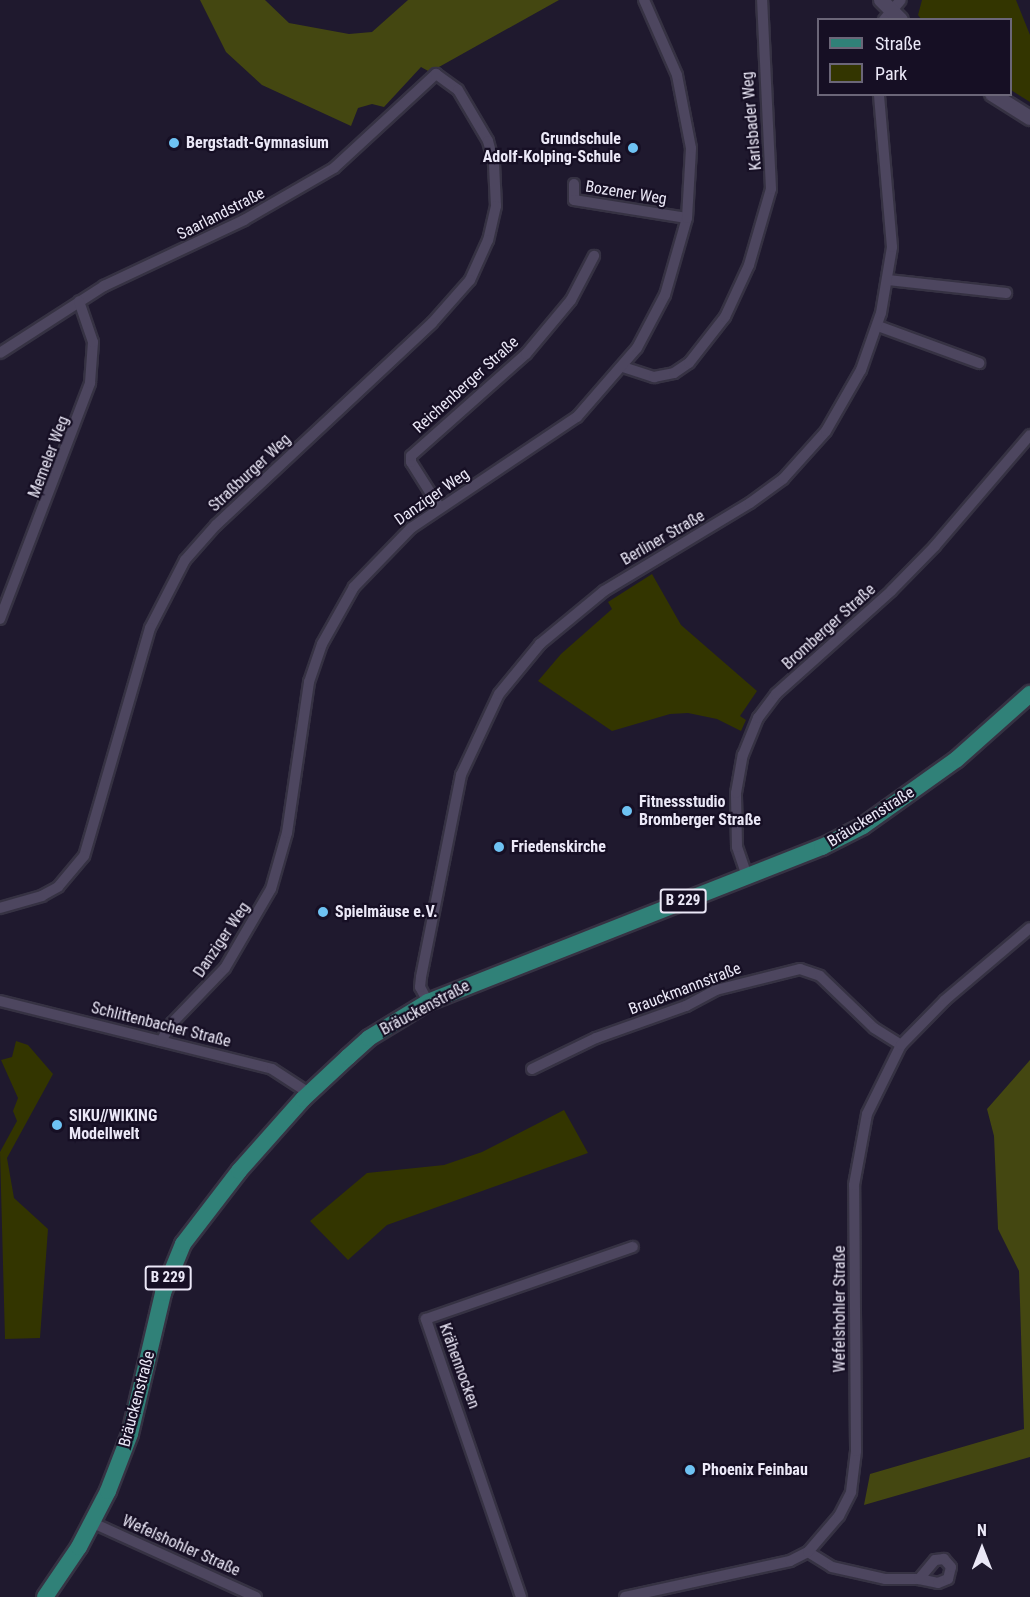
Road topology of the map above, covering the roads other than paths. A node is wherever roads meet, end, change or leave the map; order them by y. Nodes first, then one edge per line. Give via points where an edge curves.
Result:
1 (644, 0) edge
2 (762, 0) edge
3 (902, 0) edge
4 (889, 12) edge
5 (436, 74) joint
6 (879, 96) edge
7 (995, 96) edge
8 (1030, 118) edge
9 (574, 184) dead end
10 (687, 218) junction
11 (594, 256) dead end
12 (888, 280) junction
13 (1006, 293) dead end
14 (79, 301) junction
15 (878, 326) junction
16 (0, 353) edge
17 (979, 363) dead end
18 (623, 367) junction
19 (1030, 435) edge
20 (440, 507) junction
21 (0, 619) edge
22 (1027, 703) edge
23 (747, 876) junction
24 (0, 908) edge
25 (1030, 928) edge
26 (0, 1001) edge
27 (428, 1002) junction
28 (161, 1041) junction
29 (901, 1045) junction
30 (532, 1069) dead end
31 (309, 1093) junction
32 (633, 1247) dead end
33 (93, 1522) junction
34 (808, 1552) junction
35 (919, 1579) dead end
36 (45, 1597) edge
37 (256, 1597) edge
38 (522, 1597) edge
39 (625, 1597) edge

1 - 10 street, Danziger Weg via 664,39 683,97 691,148
2 - 18 street, Karlsbader Weg via 771,189 749,265 717,329 684,367 654,377
3 - 4 street
5 - 14 street, Saarlandstraße via 334,168 244,220 121,277
5 - 24 street, Straßburger Weg via 449,81 470,108 488,141 494,164 496,207 481,259 448,307 216,525 185,560 150,628 84,856 58,887 42,896
6 - 12 street, Berliner Straße via 892,247
7 - 8 street
9 - 10 street, Bozener Weg via 574,200
10 - 18 street, Danziger Weg via 665,295
11 - 20 street, Reichenberger Straße via 571,300 526,354 411,456
12 - 13 street
12 - 15 street, Berliner Straße
14 - 16 street, Saarlandstraße
14 - 21 street, Memeler Weg via 93,342 90,383
15 - 17 street
15 - 27 street, Berliner Straße via 843,404 826,431 783,479 604,591 540,644 499,694 461,775 421,977 420,987
18 - 20 street, Danziger Weg via 577,417 554,435
19 - 23 street, Bromberger Straße via 971,508 906,576 776,694 758,718 746,745 736,793 737,847
20 - 28 street, Danziger Weg via 376,560 335,616 309,682 287,833 271,889 225,968 162,1034
22 - 23 main road, Bräuckenstraße / B 229 via 863,826 822,848
23 - 27 main road, Bräuckenstraße / B 229
25 - 29 street, Wefelshohler Straße via 945,1000
26 - 28 street, Schlittenbacher Straße
27 - 31 main road, Bräuckenstraße / B 229 via 369,1038
28 - 31 street, Schlittenbacher Straße via 272,1069
29 - 30 street, Brauckmannstraße via 874,1028 820,976 800,969 716,990 686,1006 596,1038
29 - 34 street, Wefelshohler Straße via 867,1114 855,1164 856,1451 851,1492 830,1531
31 - 33 main road, Bräuckenstraße / B 229 via 238,1171 183,1244 159,1304 130,1434
32 - 38 street, Krähennocken via 426,1319
33 - 36 main road, Bräuckenstraße / B 229
33 - 37 street, Wefelshohler Straße
34 - 35 street via 832,1567 870,1577
34 - 39 street, Wefelshohler Straße via 772,1566

